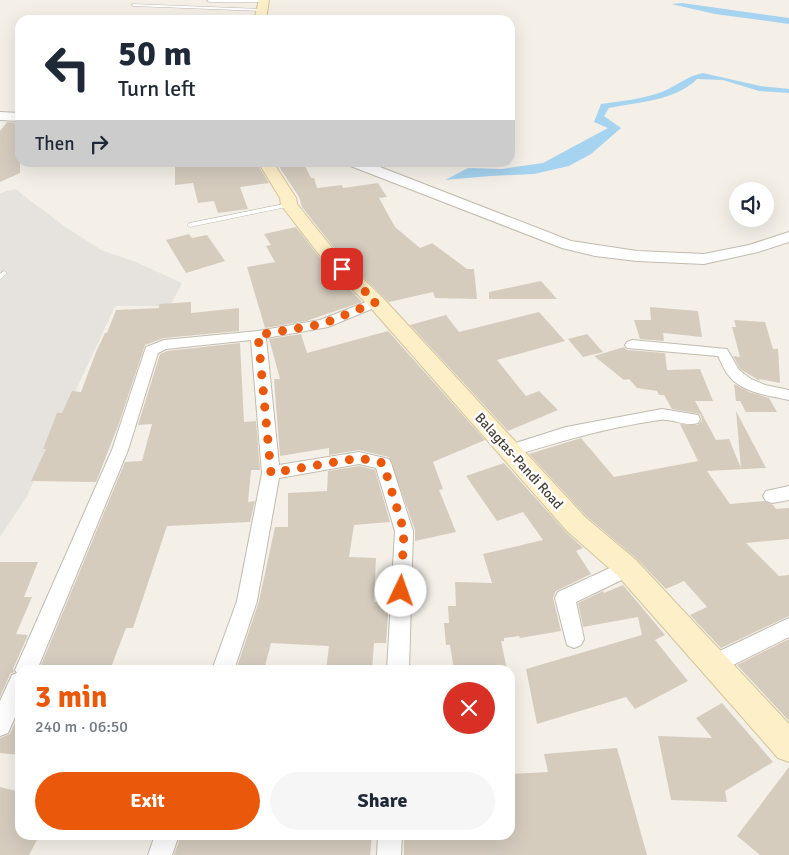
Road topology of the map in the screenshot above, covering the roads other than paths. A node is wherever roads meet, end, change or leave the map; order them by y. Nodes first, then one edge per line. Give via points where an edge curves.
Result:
1 (209, 0) edge
2 (133, 4) dead end
3 (262, 8) edge
4 (0, 116) edge
5 (15, 116) edge
6 (268, 167) edge
7 (367, 167) edge
8 (289, 205) junction
9 (190, 225) dead end
10 (789, 237) edge
11 (376, 302) junction
12 (258, 335) junction
13 (632, 345) dead end
14 (789, 395) edge
15 (692, 419) dead end
16 (510, 451) junction
17 (271, 473) junction
18 (627, 568) junction
19 (789, 627) edge
20 (574, 639) dead end
21 (714, 664) junction
22 (28, 665) edge
23 (225, 665) edge
24 (398, 665) edge
25 (15, 693) edge
26 (0, 725) edge
27 (789, 747) edge
28 (165, 840) edge
29 (390, 840) edge
30 (160, 855) edge
31 (388, 855) edge

1 - 3 lane
2 - 3 lane
4 - 5 street
6 - 8 main road, Balagtas-Pandi Road
7 - 10 street via 567,245 595,251 704,258 753,249
8 - 9 lane
8 - 11 main road, Balagtas-Pandi Road via 331,258
11 - 12 street via 323,324
11 - 16 main road, Balagtas-Pandi Road
12 - 17 street
12 - 22 street via 164,344 151,350 120,450
13 - 14 street via 722,352 742,382
15 - 16 street via 662,414 566,433
16 - 18 main road, Balagtas-Pandi Road via 576,524
17 - 23 street via 247,601
17 - 24 street via 359,458 383,463 404,531
18 - 20 street via 565,598
18 - 21 main road, Balagtas-Pandi Road
19 - 21 street
21 - 27 main road, Balagtas-Pandi Road
25 - 26 street
28 - 30 street
29 - 31 street

